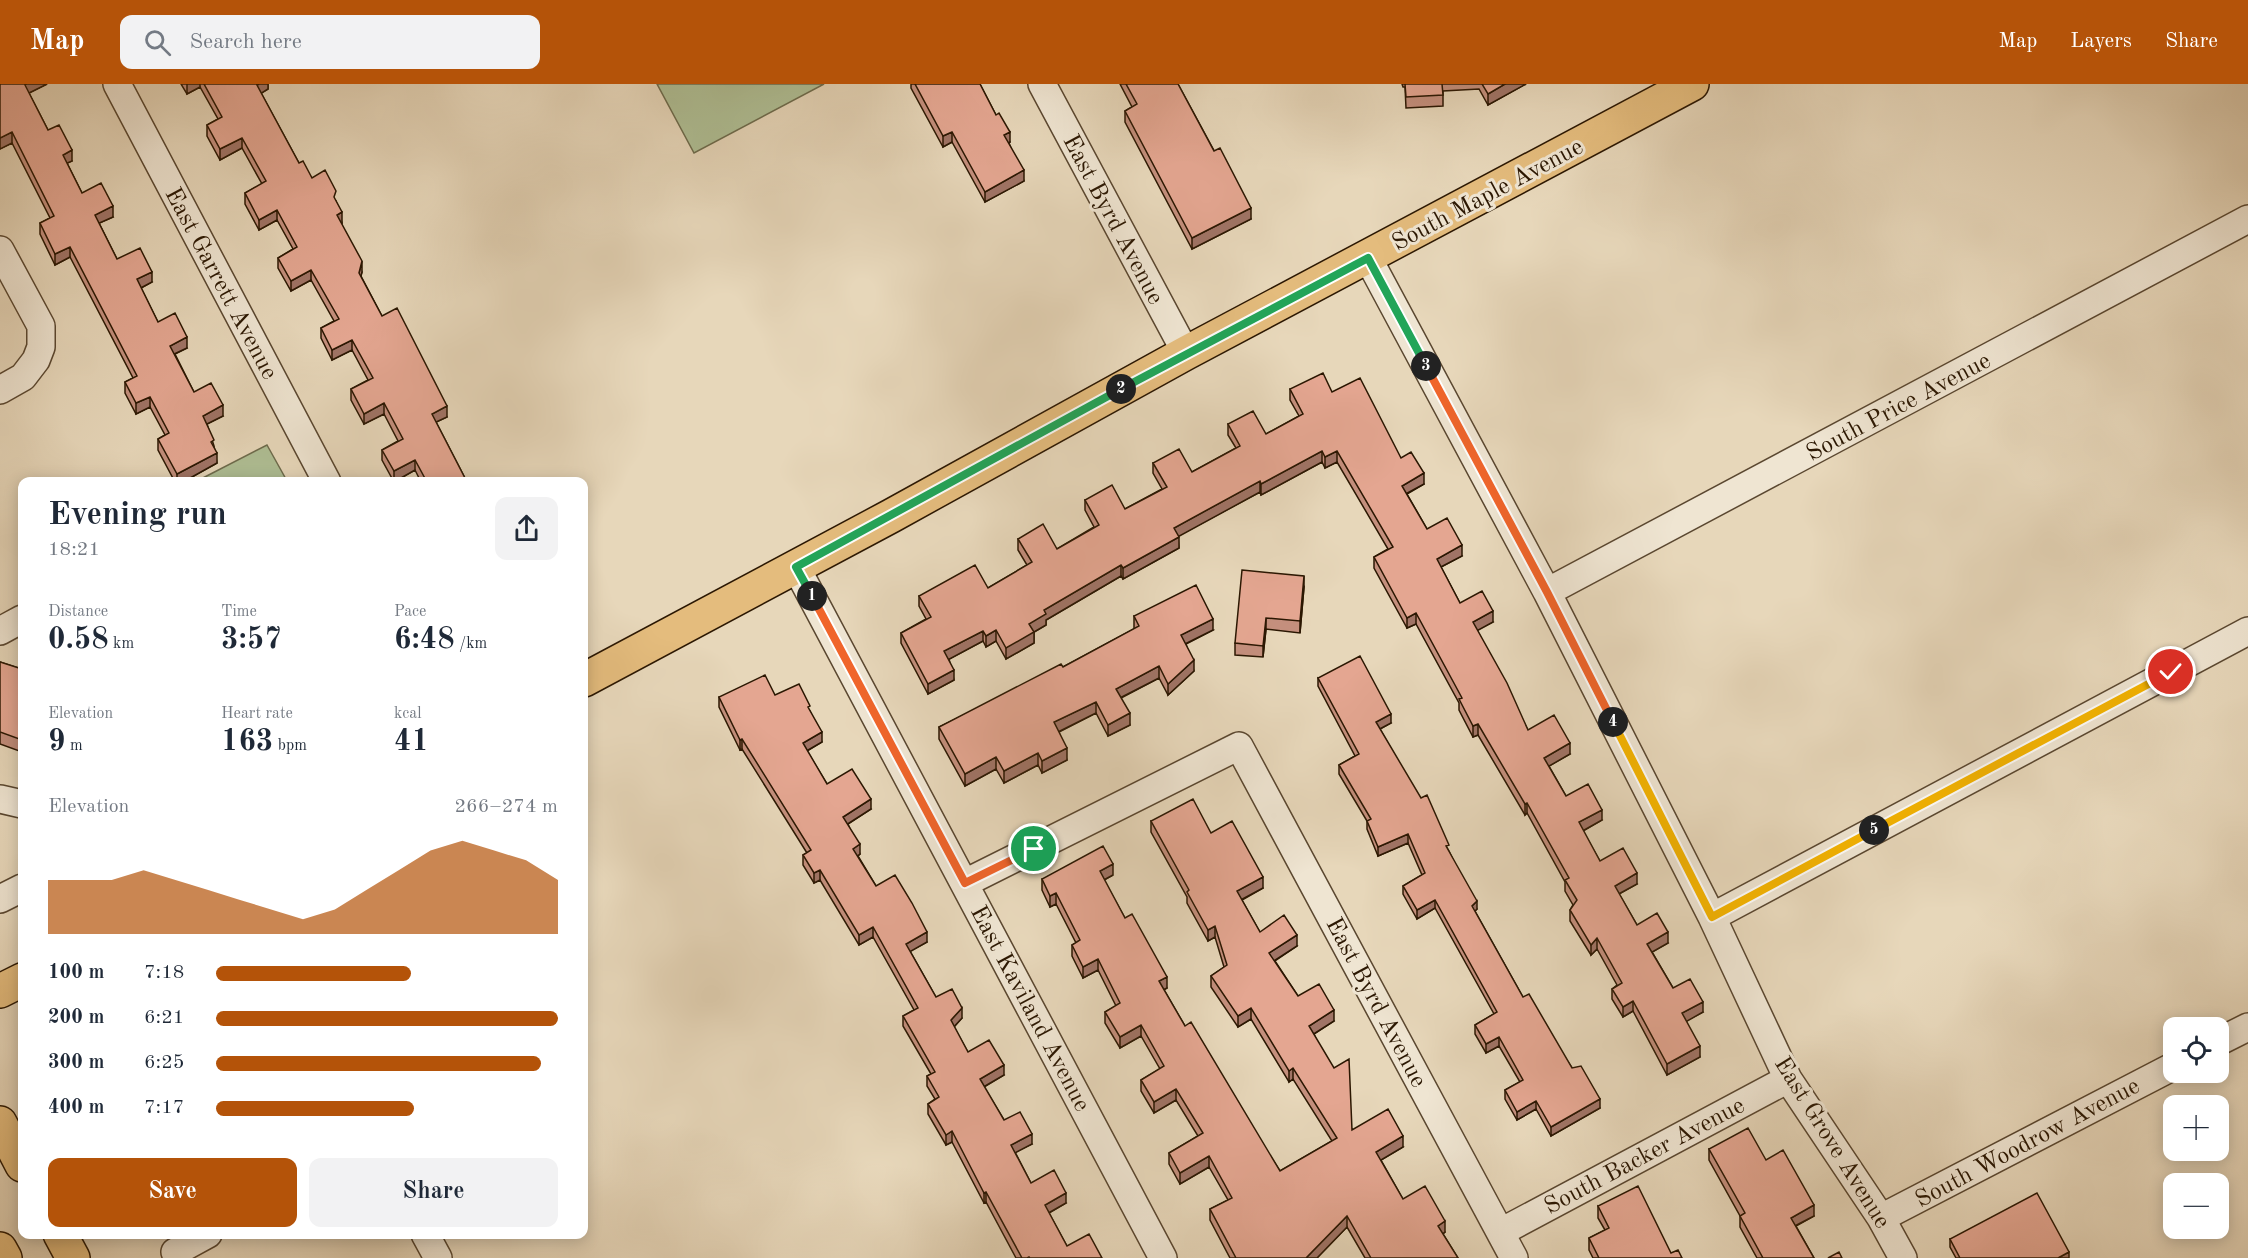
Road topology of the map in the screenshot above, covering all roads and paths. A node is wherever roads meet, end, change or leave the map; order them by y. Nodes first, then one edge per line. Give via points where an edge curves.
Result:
1 (117, 84) edge
2 (1042, 84) edge
3 (1692, 84) edge
4 (2248, 219) edge
5 (0, 250) edge
6 (1368, 258) junction
7 (1186, 353) junction
8 (0, 390) edge
9 (324, 477) edge
10 (796, 567) junction
11 (1547, 592) junction
12 (18, 620) edge
13 (0, 631) edge
14 (2248, 631) edge
15 (588, 678) edge
16 (0, 799) edge
17 (18, 803) edge
18 (965, 883) junction
19 (18, 890) edge
20 (0, 899) edge
21 (1712, 917) junction
22 (18, 982) edge
23 (0, 991) edge
24 (2248, 1027) edge
25 (2229, 1036) edge
26 (2163, 1071) edge
27 (1788, 1079) junction
28 (0, 1123) edge
29 (18, 1157) edge
30 (1881, 1218) junction
31 (1501, 1232) junction
32 (63, 1239) edge
33 (194, 1239) edge
34 (428, 1239) edge
35 (168, 1248) edge
36 (0, 1249) edge
37 (5, 1258) edge
38 (73, 1258) edge
39 (438, 1258) edge
40 (1162, 1258) edge
41 (1514, 1258) edge
42 (1903, 1258) edge

1 - 9 street, East Garrett Avenue
2 - 7 street, East Byrd Avenue
3 - 6 main road, South Maple Avenue
4 - 11 street, South Price Avenue
5 - 8 street via 40,326 41,347 24,377
6 - 7 main road, South Maple Avenue
6 - 11 street, East Grove Avenue
7 - 10 main road, South Maple Avenue
10 - 15 main road, South Maple Avenue
10 - 18 street, East Kaviland Avenue
11 - 21 street, East Grove Avenue
12 - 13 street
14 - 21 street
16 - 17 street
18 - 31 street, East Byrd Avenue via 1239,746
18 - 40 street, East Kaviland Avenue
19 - 20 street
21 - 27 street, East Grove Avenue
22 - 23 main road
24 - 25 street
26 - 30 street, South Woodrow Avenue
27 - 30 street, East Grove Avenue
27 - 31 street, South Backer Avenue
28 - 29 main road
30 - 42 street, East Grove Avenue
31 - 41 street, East Byrd Avenue
32 - 38 main road
33 - 35 street
34 - 39 street
36 - 37 main road

